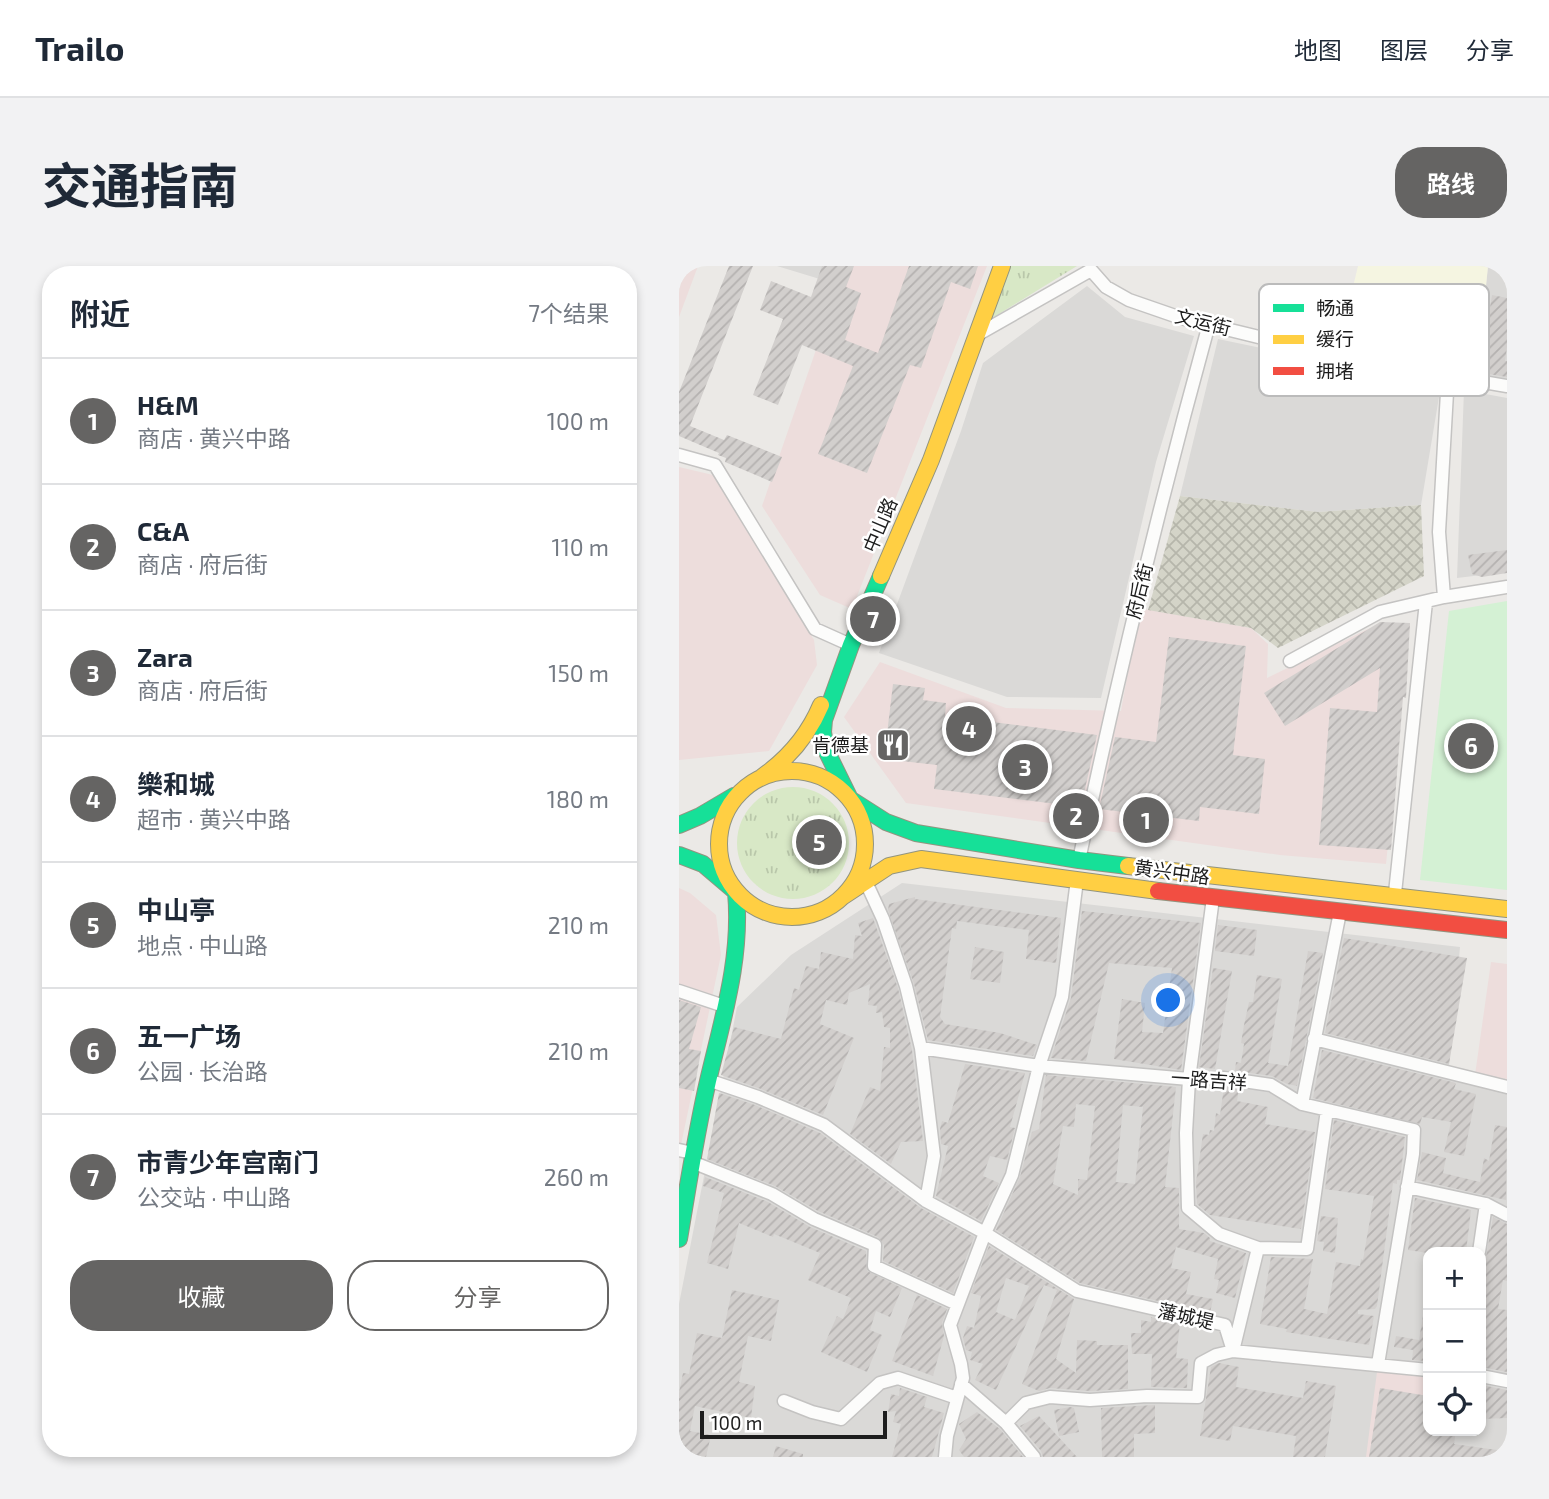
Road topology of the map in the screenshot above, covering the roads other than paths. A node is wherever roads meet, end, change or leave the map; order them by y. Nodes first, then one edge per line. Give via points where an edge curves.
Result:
1 (993, 266) edge
2 (1002, 266) edge
3 (1090, 268) edge
4 (1209, 324) junction
5 (1259, 336) edge
6 (972, 338) junction
7 (1489, 383) edge
8 (1507, 386) edge
9 (1447, 396) edge
10 (679, 455) edge
11 (1507, 587) edge
12 (1444, 597) junction
13 (1426, 602) junction
14 (844, 642) junction
15 (1290, 661) dead end
16 (762, 777) junction
17 (740, 793) junction
18 (850, 799) junction
19 (679, 825) edge
20 (679, 855) edge
21 (1079, 860) junction
22 (865, 880) junction
23 (1077, 880) junction
24 (736, 892) junction
25 (1399, 896) junction
26 (842, 897) junction
27 (1213, 898) junction
28 (1507, 909) edge
29 (1340, 912) junction
30 (1507, 930) edge
31 (679, 991) edge
32 (727, 1007) junction
33 (1314, 1039) junction
34 (921, 1048) junction
35 (1039, 1066) junction
36 (1189, 1079) junction
37 (708, 1080) junction
38 (1507, 1087) edge
39 (1302, 1104) junction
40 (1327, 1110) junction
41 (688, 1155) edge
42 (1407, 1187) junction
43 (926, 1201) junction
44 (1486, 1204) junction
45 (1507, 1216) edge
46 (985, 1233) junction
47 (679, 1239) edge
48 (1480, 1247) edge
49 (1258, 1248) junction
50 (957, 1304) junction
51 (1233, 1351) junction
52 (1378, 1364) junction
53 (1423, 1369) edge
54 (1486, 1377) edge
55 (1507, 1381) edge
56 (961, 1384) junction
57 (957, 1398) junction
58 (784, 1401) dead end
59 (1006, 1423) junction
60 (945, 1457) edge
61 (1034, 1457) edge

1 - 6 main road, 中山路
2 - 6 main road, 中山路
3 - 4 street, 文运街 via 1106,287 1129,300
3 - 6 street, 文运街
4 - 5 street, 文运街
4 - 21 street, 府后街 via 1114,694
6 - 14 main road, 中山路
6 - 18 main road, 中山路 via 931,460 851,645 824,720 826,750
7 - 8 street, 文运街
9 - 12 street via 1439,532
10 - 14 street via 715,465 815,629
11 - 12 street
12 - 13 street
13 - 15 street via 1380,612
13 - 25 street via 1395,893
14 - 16 main road, 中山路 via 811,729 794,752
16 - 17 main road
16 - 18 main road via 789,771 817,775
17 - 19 main road
17 - 24 main road via 726,813 719,835 721,859
18 - 21 main road, 黄兴中路 via 886,822 916,833
18 - 26 main road via 861,821 865,845 860,870
20 - 24 main road via 705,864
21 - 25 main road, 黄兴中路
22 - 23 main road, 黄兴中路 via 909,859
22 - 26 main road, 黄兴中路
22 - 34 street via 906,986
23 - 27 main road, 黄兴中路
23 - 35 street via 1062,998
24 - 26 main road via 762,910 783,916 815,913
24 - 32 main road via 740,942
25 - 28 main road, 黄兴中路
27 - 29 main road, 黄兴中路
27 - 36 street
29 - 30 main road, 黄兴中路
29 - 33 street
31 - 32 street
32 - 37 main road
33 - 38 street
33 - 39 street
34 - 35 street, 一路吉祥
34 - 43 street via 934,1156
35 - 36 street, 一路吉祥
35 - 46 street via 1012,1175
36 - 39 street, 一路吉祥 via 1271,1085
36 - 49 street via 1188,1208 1219,1234
37 - 41 main road
37 - 43 street via 824,1125
39 - 40 street, 一路吉祥
40 - 42 street, 一路吉祥 via 1414,1130
40 - 49 street via 1307,1249
41 - 47 main road
41 - 50 street via 875,1245 874,1266
42 - 44 street
42 - 52 street
43 - 46 street
44 - 45 street
44 - 48 street
46 - 50 street
46 - 51 street, 藩城堤 via 1077,1291 1224,1325
49 - 51 street
50 - 56 street via 950,1325 961,1364
51 - 52 street, 藩城堤
51 - 59 street via 1201,1363 1198,1397 1050,1397 1026,1403
52 - 53 street, 藩城堤
54 - 55 street
56 - 57 street
56 - 59 street
57 - 58 street via 898,1378 880,1383 841,1419
57 - 60 street
59 - 61 street

